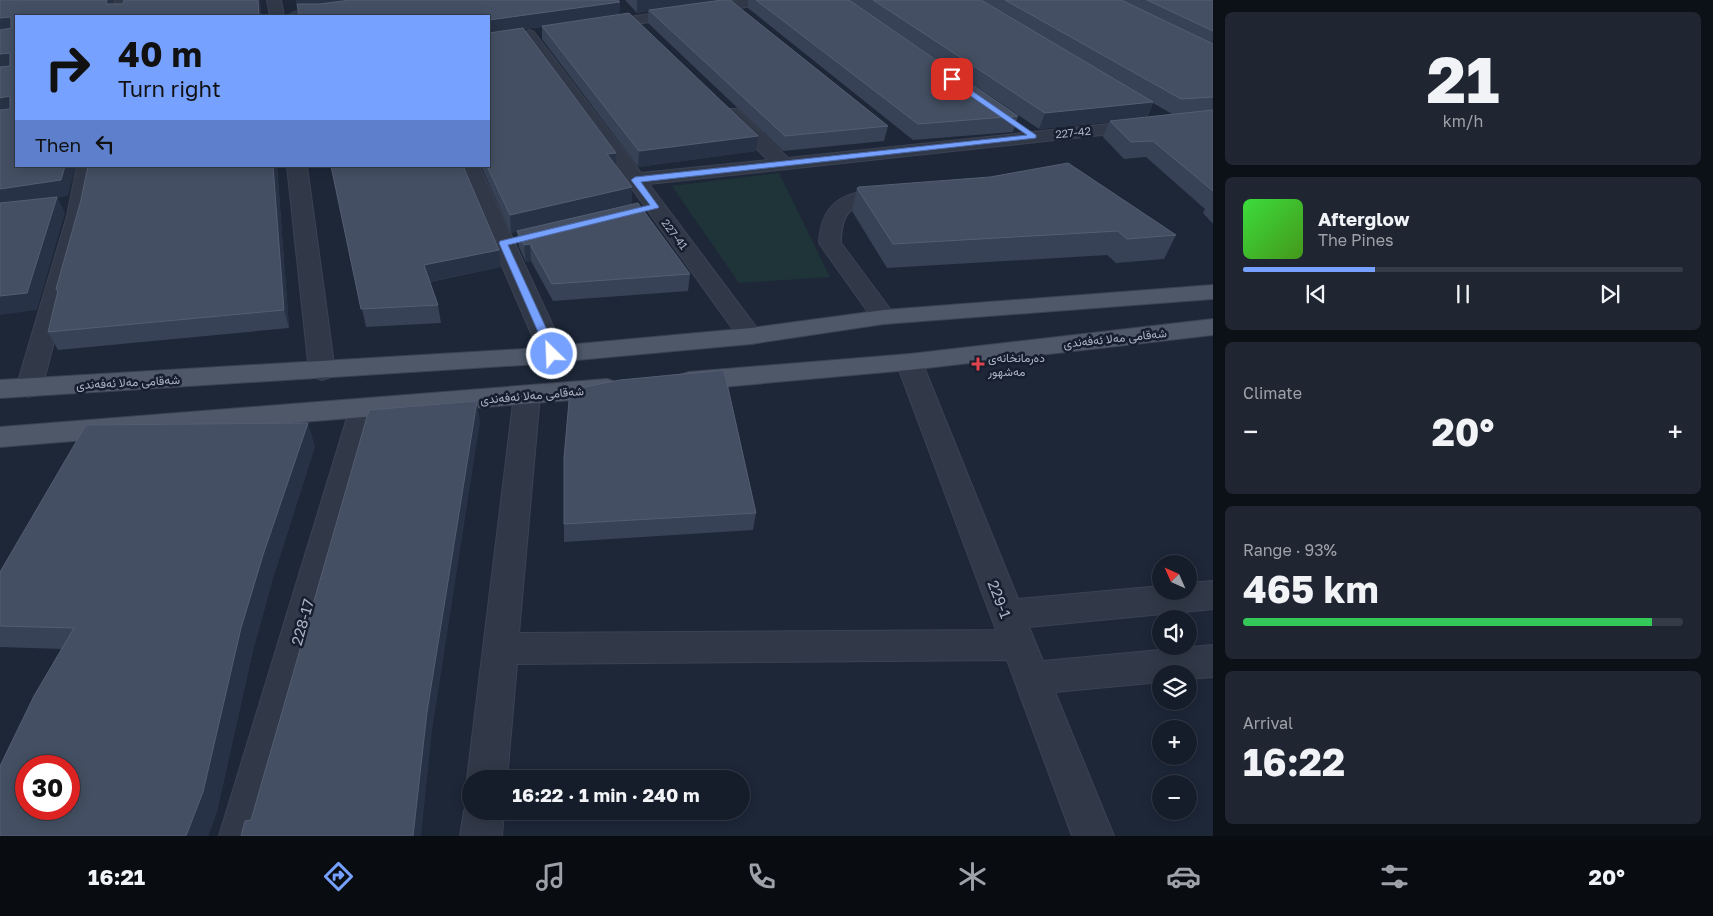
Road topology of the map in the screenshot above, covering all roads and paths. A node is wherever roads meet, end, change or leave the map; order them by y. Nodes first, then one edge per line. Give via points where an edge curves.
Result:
1 (122, 0) edge
2 (274, 0) edge
3 (410, 0) edge
4 (765, 0) edge
5 (731, 5) junction
6 (622, 7) dead end
7 (120, 15) edge
8 (276, 15) edge
9 (301, 15) edge
10 (747, 18) edge
11 (634, 21) junction
12 (586, 27) edge
13 (648, 34) edge
14 (530, 35) edge
15 (719, 102) edge
16 (1144, 107) edge
17 (1213, 118) edge
18 (1170, 122) junction
19 (1017, 125) edge
20 (1034, 136) junction
21 (894, 137) dead end
22 (910, 150) junction
23 (783, 164) junction
24 (87, 167) edge
25 (296, 167) edge
26 (469, 167) edge
27 (635, 180) junction
28 (908, 192) edge
29 (1213, 292) edge
30 (1174, 297) junction
31 (884, 318) junction
32 (1206, 328) edge
33 (750, 336) junction
34 (552, 354) junction
35 (909, 362) junction
36 (322, 371) junction
37 (664, 383) edge
38 (635, 386) edge
39 (29, 388) junction
40 (0, 390) edge
41 (527, 395) junction
42 (364, 408) junction
43 (0, 437) edge
44 (1213, 595) edge
45 (1012, 630) junction
46 (501, 649) junction
47 (1213, 661) edge
48 (1030, 678) junction
49 (489, 770) edge
50 (483, 820) edge
51 (240, 836) edge
52 (482, 836) edge
53 (1093, 836) edge

1 - 7 street
2 - 8 street
3 - 9 street
4 - 5 street
5 - 10 street
5 - 11 street
6 - 11 street
11 - 12 street
11 - 13 street
14 - 27 street, 227-41
15 - 23 street
16 - 18 street
17 - 18 street, 227-42
18 - 20 street, 227-42
19 - 20 street
20 - 22 street, 227-42
21 - 22 street
22 - 23 street, 227-42
23 - 27 street, 227-42
24 - 39 street via 71,204
25 - 36 street
26 - 34 street via 513,241
27 - 33 street, 227-41 via 645,209
28 - 31 street via 851,200 838,209 829,229 830,243
29 - 30 main road, شەقامی مەلا ئەفەندی
30 - 31 main road, شەقامی مەلا ئەفەندی
30 - 32 main road
31 - 33 main road, شەقامی مەلا ئەفەندی
32 - 35 main road, شەقامی مەلا ئەفەندی
33 - 34 main road, شەقامی مەلا ئەفەندی
34 - 36 main road, شەقامی مەلا ئەفەندی
35 - 37 main road, شەقامی مەلا ئەفەندی
35 - 45 street, 229-1
36 - 39 main road, شەقامی مەلا ئەفەندی
38 - 41 main road, شەقامی مەلا ئەفەندی
39 - 40 main road, شەقامی مەلا ئەفەندی
41 - 42 main road, شەقامی مەلا ئەفەندی
41 - 46 street
42 - 43 main road, شەقامی مەلا ئەفەندی via 84,443
42 - 51 street, 228-17
44 - 45 street
45 - 46 street
45 - 48 street, 229-1
46 - 49 street
47 - 48 street
48 - 53 street, 229-1
50 - 52 street

